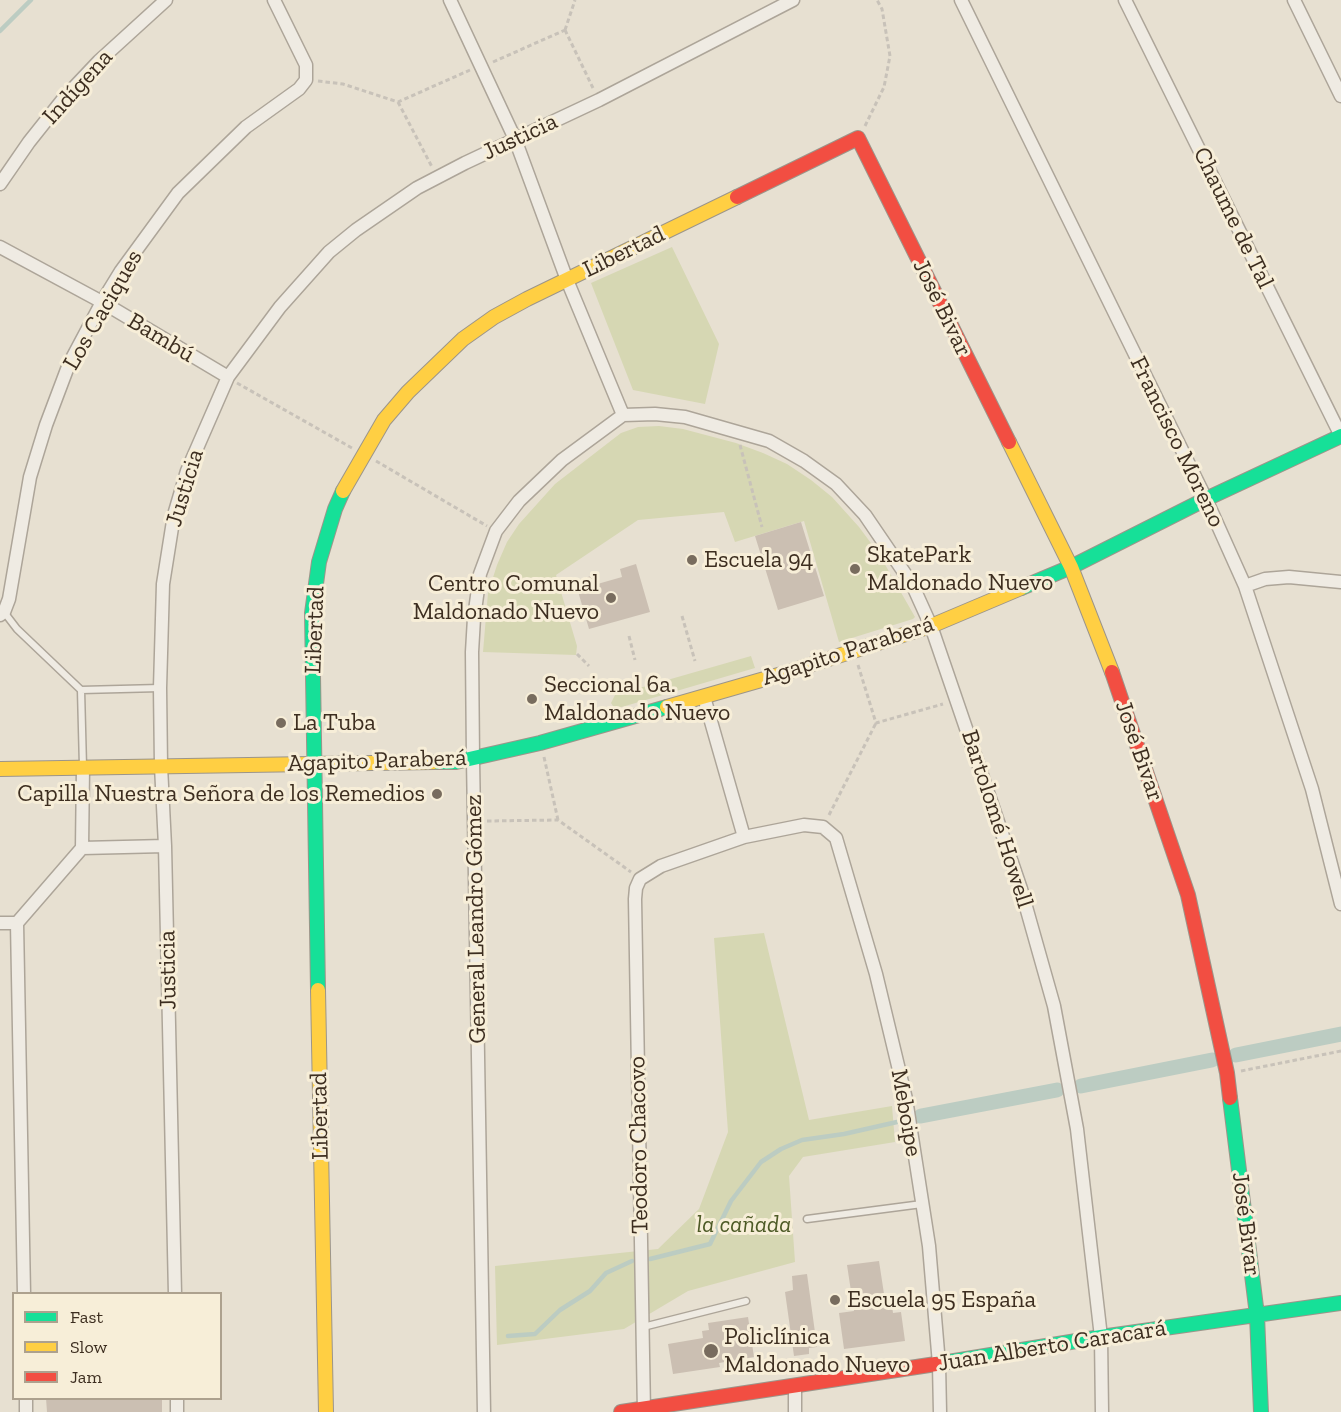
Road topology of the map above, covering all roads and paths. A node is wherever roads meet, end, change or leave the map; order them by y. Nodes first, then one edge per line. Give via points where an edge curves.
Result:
1 (166, 0) edge
2 (274, 0) edge
3 (450, 0) edge
4 (575, 0) edge
5 (793, 0) edge
6 (877, 0) edge
7 (961, 0) edge
8 (1125, 0) edge
9 (1294, 0) edge
10 (566, 30) junction
11 (483, 66) junction
12 (306, 80) junction
13 (1341, 96) edge
14 (599, 100) junction
15 (399, 102) junction
16 (858, 138) junction
17 (515, 139) junction
18 (437, 178) junction
19 (0, 184) edge
20 (0, 247) edge
21 (567, 280) junction
22 (102, 302) junction
23 (228, 377) junction
24 (623, 415) junction
25 (1341, 436) edge
26 (738, 441) dead end
27 (1206, 499) junction
28 (762, 527) dead end
29 (1071, 567) junction
30 (1341, 582) edge
31 (1245, 586) junction
32 (2, 613) edge
33 (682, 616) dead end
34 (931, 626) junction
35 (629, 636) dead end
36 (854, 652) junction
37 (577, 654) dead end
38 (635, 660) dead end
39 (695, 662) dead end
40 (589, 666) dead end
41 (160, 688) junction
42 (81, 690) junction
43 (704, 697) junction
44 (957, 700) junction
45 (876, 723) junction
46 (540, 743) junction
47 (473, 759) junction
48 (314, 763) junction
49 (161, 766) junction
50 (83, 768) junction
51 (0, 769) edge
52 (558, 820) junction
53 (475, 821) junction
54 (823, 827) junction
55 (744, 837) junction
56 (165, 846) junction
57 (82, 848) junction
58 (640, 879) junction
59 (1341, 904) edge
60 (0, 923) edge
61 (17, 923) junction
62 (1341, 1051) edge
63 (1227, 1073) junction
64 (922, 1204) junction
65 (807, 1219) dead end
66 (24, 1292) edge
67 (175, 1292) edge
68 (746, 1300) dead end
69 (1341, 1303) edge
70 (1257, 1315) junction
71 (642, 1327) junction
72 (1101, 1337) junction
73 (939, 1364) junction
74 (795, 1386) junction
75 (644, 1410) edge
76 (326, 1412) edge
77 (484, 1412) edge
78 (621, 1412) edge
79 (795, 1412) edge
80 (940, 1412) edge
81 (1102, 1412) edge
82 (1261, 1412) edge

1 - 19 street, Indígena via 64,98
2 - 12 street via 306,65
3 - 11 street
4 - 10 path
5 - 14 street, Justicia
6 - 16 path via 890,56 884,87
7 - 27 street, Francisco Moreno
8 - 25 street, Chaume de Tal
9 - 13 street
10 - 11 path
10 - 14 path
11 - 15 path via 462,71
11 - 17 street
12 - 15 path via 343,84
12 - 22 street, Los Caciques via 246,127 178,193
14 - 17 street, Justicia
15 - 18 path
16 - 21 street, Libertad
16 - 29 street, José Bivar
17 - 18 street, Justicia
17 - 21 street
18 - 23 street, Justicia via 417,188 329,252 280,307
20 - 22 street, Bambú
21 - 24 street
21 - 48 street, Libertad via 494,317 435,364 384,420 348,480 326,538 315,587
22 - 23 street, Bambú
22 - 32 street, Los Caciques via 69,364 46,425 30,477 9,599
23 - 41 street, Justicia via 187,471 174,515 163,584
24 - 34 street, Bartolomé Howell via 685,417 769,441 804,461 836,484 865,515 912,584
24 - 47 street, General Leandro Gómez via 562,460 519,501 496,531 480,574 474,618
25 - 27 street, Agapito Paraberá
26 - 28 path
27 - 29 street, Agapito Paraberá
27 - 31 street, Francisco Moreno
29 - 34 street, Agapito Paraberá
29 - 63 street, José Bivar via 1106,655 1188,895
30 - 31 street via 1289,577
31 - 59 street, Francisco Moreno via 1312,789
32 - 42 lane
33 - 39 path
34 - 36 street, Agapito Paraberá
34 - 44 street, Bartolomé Howell
35 - 38 path
36 - 43 street, Agapito Paraberá
36 - 45 path
37 - 40 path
41 - 42 lane
41 - 49 street, Justicia
42 - 50 lane
43 - 46 street, Agapito Paraberá
43 - 55 street
44 - 45 path
44 - 72 street, Bartolomé Howell via 1021,888 1054,1006 1077,1129
45 - 54 path
46 - 47 street, Agapito Paraberá
46 - 52 path
47 - 48 street, Agapito Paraberá
47 - 53 street, General Leandro Gómez
48 - 49 street, Agapito Paraberá
48 - 76 street, Libertad
49 - 50 street, Agapito Paraberá
49 - 56 street, Justicia
50 - 51 street, Agapito Paraberá
50 - 57 street
52 - 53 path
52 - 58 path
53 - 77 street, General Leandro Gómez
54 - 55 street via 804,825
54 - 64 street, Meboipe via 836,838 876,974 906,1099
55 - 58 street via 661,866
56 - 57 street
56 - 67 street, Justicia
57 - 61 street
58 - 71 street, Teodoro Chacovo via 635,899
60 - 61 street
61 - 66 street
62 - 63 path
63 - 70 street, José Bivar
64 - 65 lane
64 - 73 street, Meboipe via 930,1246
68 - 71 lane
69 - 70 street, Juan Alberto Caracará
70 - 72 street, Juan Alberto Caracará
70 - 82 street, José Bivar
71 - 75 street, Teodoro Chacovo
72 - 73 street, Juan Alberto Caracará
72 - 81 street, Bartolomé Howell
73 - 74 street, Juan Alberto Caracará
73 - 80 street, Meboipe
74 - 75 street, Juan Alberto Caracará
74 - 79 street
75 - 78 street, Juan Alberto Caracará

